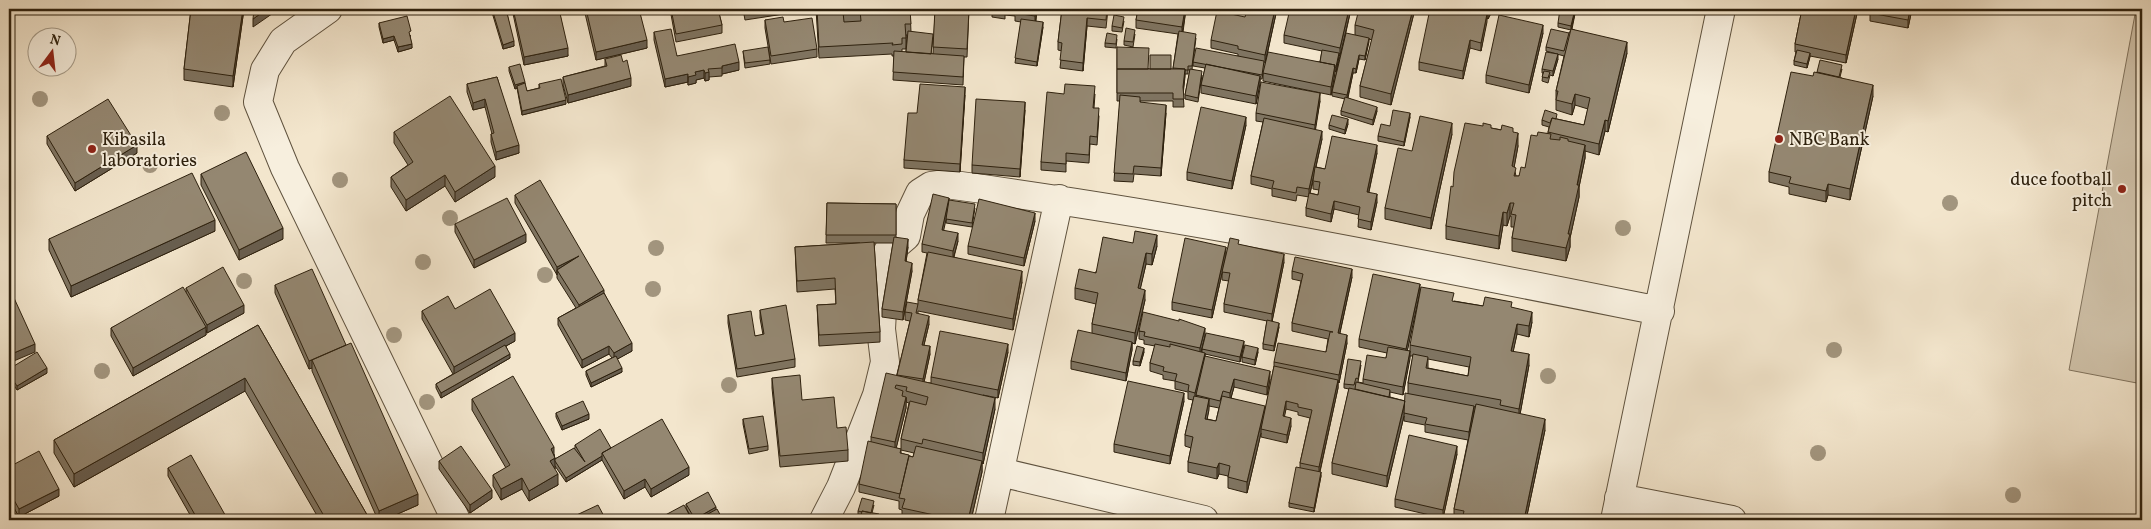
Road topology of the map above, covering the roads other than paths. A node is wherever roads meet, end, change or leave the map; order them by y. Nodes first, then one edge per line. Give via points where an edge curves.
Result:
1 (328, 9) edge
2 (1721, 9) edge
3 (1059, 199) junction
4 (1660, 311) junction
5 (1000, 472) junction
6 (1617, 509) edge
7 (456, 520) edge
8 (824, 520) edge
9 (989, 520) edge
10 (1204, 520) edge
11 (1732, 520) edge

1 - 7 street via 283,41 265,70 258,102 285,168
2 - 4 street
3 - 4 street via 1358,251
3 - 5 street
3 - 8 street via 946,184 932,186 920,193 910,214 906,236 891,246 885,257 881,329 885,362 877,395 841,487
4 - 6 street
5 - 9 street
5 - 10 street
6 - 11 street

